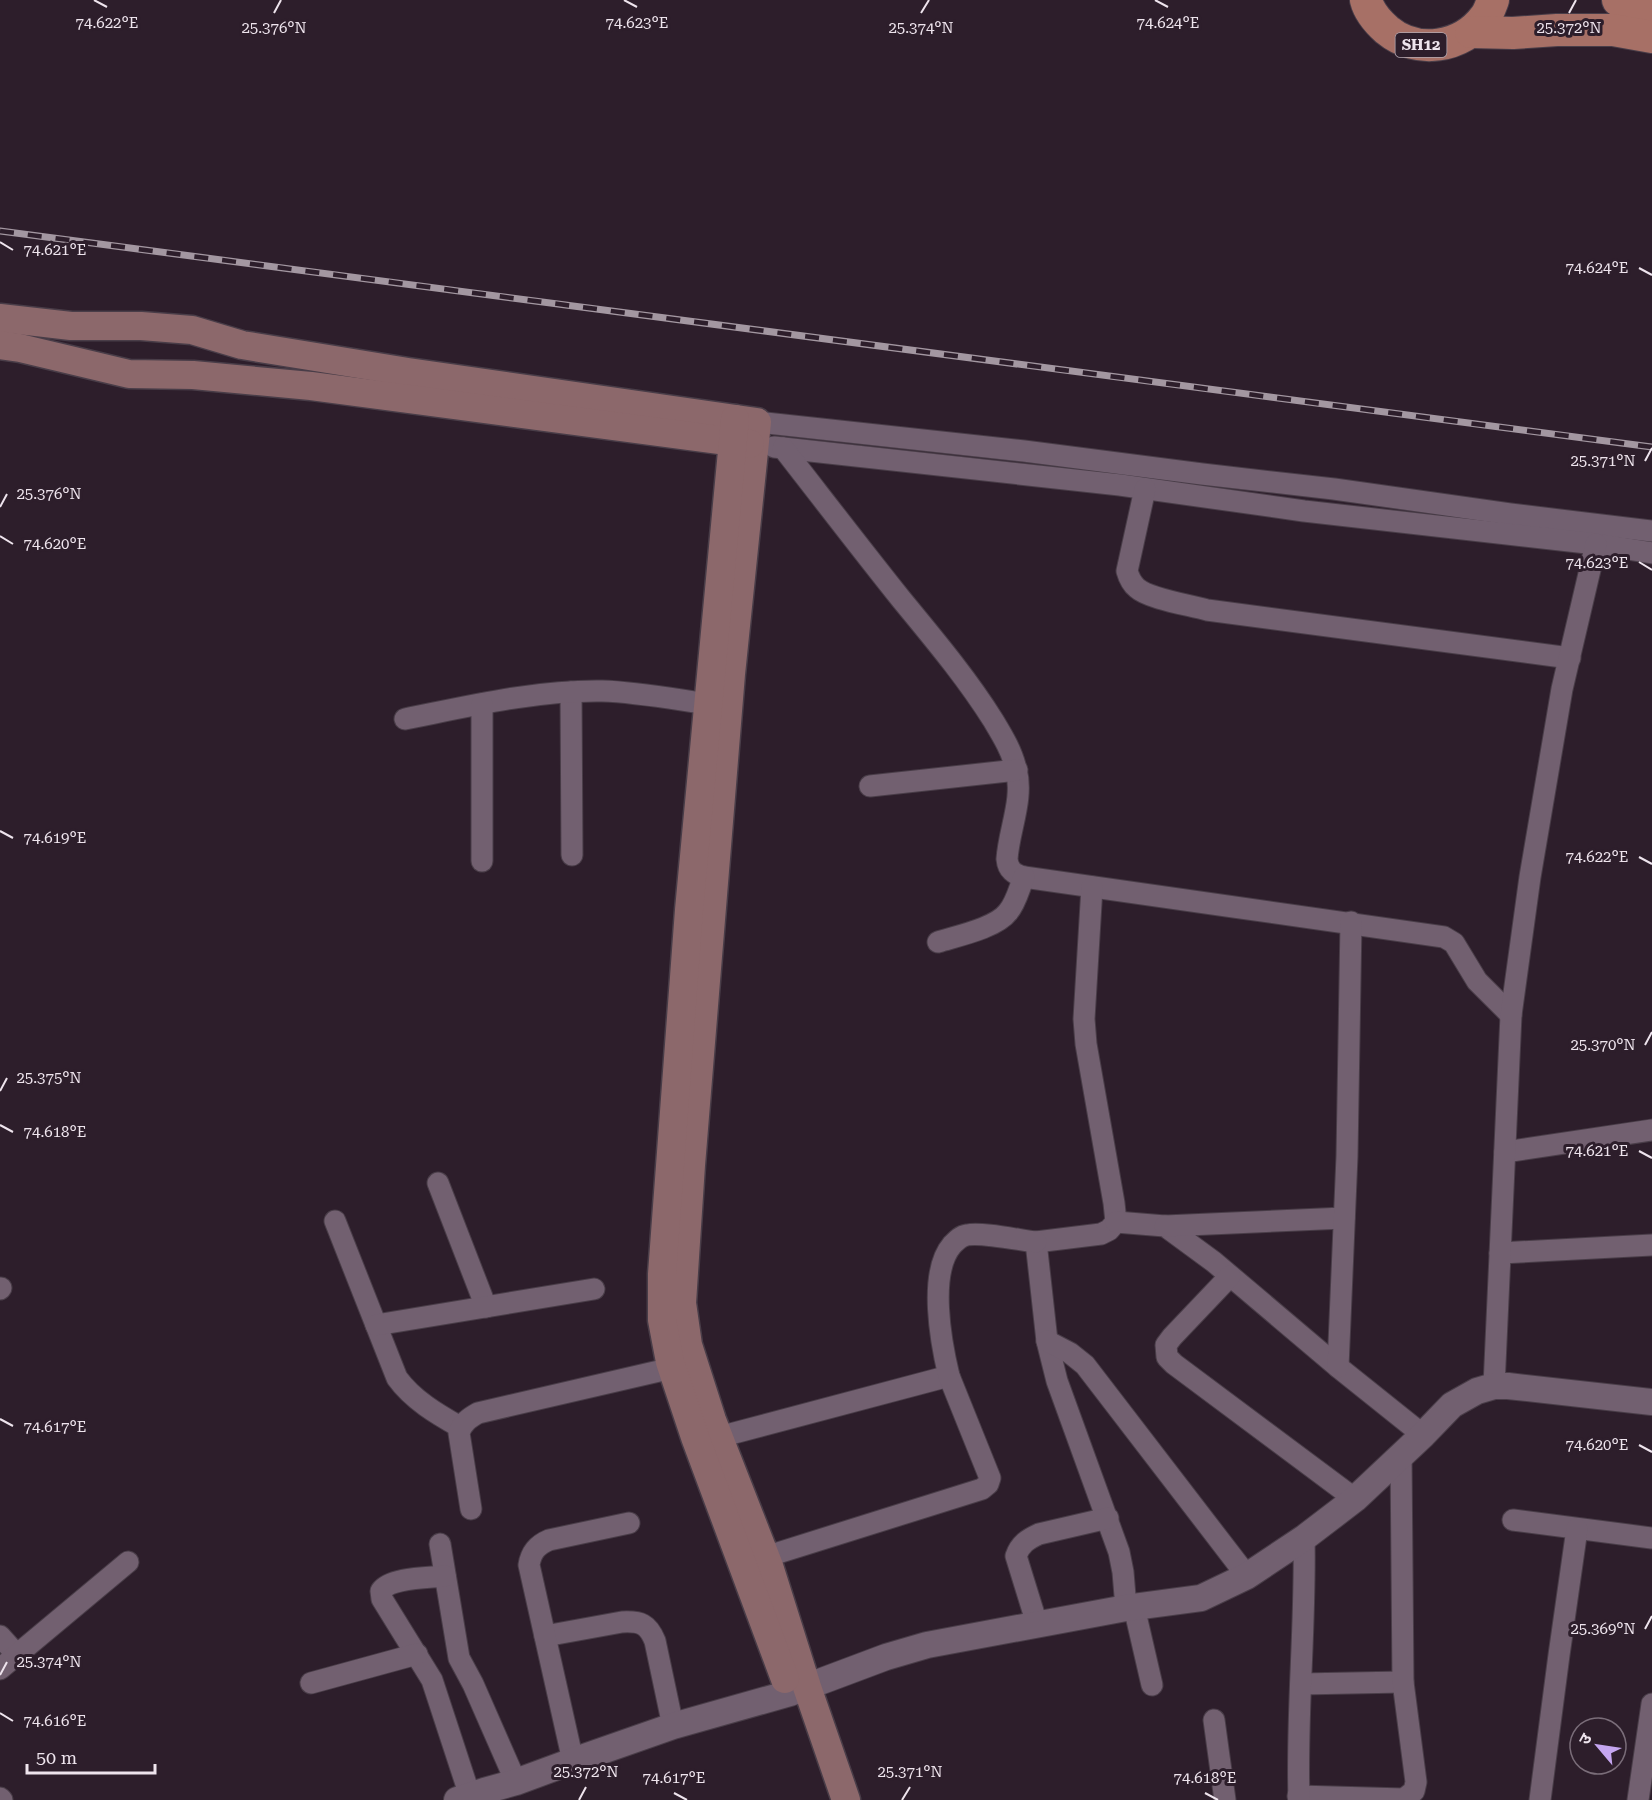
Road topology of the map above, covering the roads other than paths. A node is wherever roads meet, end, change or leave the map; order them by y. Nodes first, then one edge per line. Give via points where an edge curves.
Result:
1 (1493, 0) edge
2 (1363, 2) edge
3 (1630, 11) edge
4 (1471, 32) junction
5 (1652, 37) edge
6 (0, 318) edge
7 (101, 327) junction
8 (218, 337) junction
9 (0, 345) edge
10 (93, 366) junction
11 (206, 376) junction
12 (745, 432) junction
13 (783, 448) junction
14 (1145, 489) junction
15 (1652, 531) edge
16 (1596, 544) junction
17 (1652, 552) edge
18 (1570, 658) junction
19 (572, 692) junction
20 (482, 704) junction
21 (708, 704) junction
22 (405, 719) dead end
23 (1017, 770) junction
24 (870, 786) dead end
25 (572, 855) dead end
26 (482, 861) dead end
27 (1024, 878) junction
28 (1092, 887) junction
29 (1351, 922) junction
30 (938, 942) dead end
31 (1511, 1015) junction
32 (1652, 1130) edge
33 (1505, 1152) junction
34 (438, 1183) dead end
35 (1344, 1218) junction
36 (335, 1221) dead end
37 (1116, 1222) junction
38 (1165, 1226) junction
39 (1036, 1242) junction
40 (1652, 1245) edge
41 (1500, 1253) junction
42 (1230, 1276) junction
43 (594, 1289) dead end
44 (486, 1307) junction
45 (376, 1325) junction
46 (1047, 1341) junction
47 (1338, 1367) junction
48 (672, 1368) junction
49 (949, 1376) junction
50 (1494, 1386) junction
51 (1652, 1402) edge
52 (460, 1427) junction
53 (1423, 1435) junction
54 (719, 1437) junction
55 (1401, 1454) junction
56 (1355, 1499) junction
57 (471, 1509) dead end
58 (1108, 1518) junction
59 (1513, 1520) dead end
60 (629, 1522) dead end
61 (1577, 1529) junction
62 (1304, 1538) junction
63 (1652, 1538) edge
64 (440, 1544) dead end
65 (765, 1557) junction
66 (128, 1562) dead end
67 (446, 1576) junction
68 (1247, 1576) junction
69 (1130, 1608) junction
70 (1037, 1624) junction
71 (0, 1636) edge
72 (545, 1636) junction
73 (417, 1654) junction
74 (17, 1655) junction
75 (0, 1669) edge
76 (1402, 1682) junction
77 (311, 1683) dead end
78 (1300, 1684) junction
79 (1152, 1685) dead end
80 (798, 1690) junction
81 (1652, 1704) edge
82 (1214, 1720) dead end
83 (673, 1726) junction
84 (573, 1761) junction
85 (516, 1782) junction
86 (475, 1797) edge
87 (1413, 1797) edge
88 (1298, 1798) edge
89 (828, 1800) edge
90 (846, 1800) edge
91 (1225, 1800) edge
92 (1540, 1800) edge
93 (1638, 1800) edge

1 - 4 main road, SH12 via 1486,16
2 - 4 main road, SH12 via 1394,36 1412,44 1433,46 1453,42
3 - 4 main road, SH12 via 1557,30
3 - 5 main road
6 - 7 main road
7 - 8 main road via 192,330
7 - 10 main road
8 - 11 main road
8 - 12 main road via 243,345
9 - 10 main road
10 - 11 main road via 129,374
11 - 12 main road
12 - 13 street
12 - 15 street via 1024,451
12 - 21 main road
12 - 54 main road via 730,685 682,1303 688,1345
13 - 14 street
13 - 23 street via 962,674 1006,742
14 - 16 street
14 - 18 street via 1127,572 1138,590 1149,595 1207,610
16 - 17 street
16 - 18 street
18 - 31 street via 1530,877
19 - 20 street
19 - 21 street via 618,692
19 - 25 street
20 - 22 street
20 - 26 street
21 - 48 main road via 688,910 662,1274 662,1320
23 - 24 street
23 - 27 street via 1018,796 1007,859 1014,873
27 - 28 street
27 - 30 street via 1002,918
28 - 29 street
28 - 37 street via 1084,1019
29 - 31 street via 1444,937 1454,943 1477,981
29 - 35 street
31 - 33 street
32 - 33 street
33 - 41 street
34 - 44 street
35 - 38 street
35 - 47 street
36 - 45 street
37 - 38 street
37 - 39 street via 1101,1234
38 - 42 street
39 - 46 street
39 - 49 street via 965,1235 948,1250 938,1279 941,1335
40 - 41 street
41 - 50 street
42 - 47 street
42 - 56 street via 1172,1337 1166,1345 1167,1357
43 - 44 street
44 - 45 street
45 - 52 street via 393,1370 404,1387 432,1411
46 - 58 street via 1057,1381
46 - 68 street via 1085,1365
47 - 53 street
48 - 52 street via 478,1413
48 - 80 main road via 695,1437
49 - 54 street
49 - 65 street via 990,1478 988,1484
50 - 51 street
50 - 53 street via 1452,1405
52 - 57 street
53 - 55 street
54 - 65 main road
55 - 56 street
55 - 76 street
56 - 62 street
58 - 69 street
58 - 70 street via 1039,1534 1019,1548 1016,1556
59 - 61 street
60 - 72 street via 549,1540 534,1551 529,1565
61 - 63 street
61 - 92 street
62 - 68 street
62 - 78 street
64 - 67 street
65 - 80 main road
66 - 74 street
67 - 73 street via 395,1582 381,1591 382,1599
67 - 85 street via 459,1658
68 - 69 street via 1201,1598
69 - 70 street
69 - 79 street
70 - 80 street via 927,1645
71 - 74 street
72 - 83 street via 631,1621 645,1625 655,1641
72 - 84 street
73 - 77 street
73 - 86 street via 436,1691
74 - 75 street
76 - 78 street
76 - 87 street via 1416,1782
78 - 88 street
80 - 83 street
80 - 89 main road
80 - 90 main road
81 - 93 street
82 - 91 street
83 - 84 street
84 - 85 street
85 - 86 street
87 - 88 street

